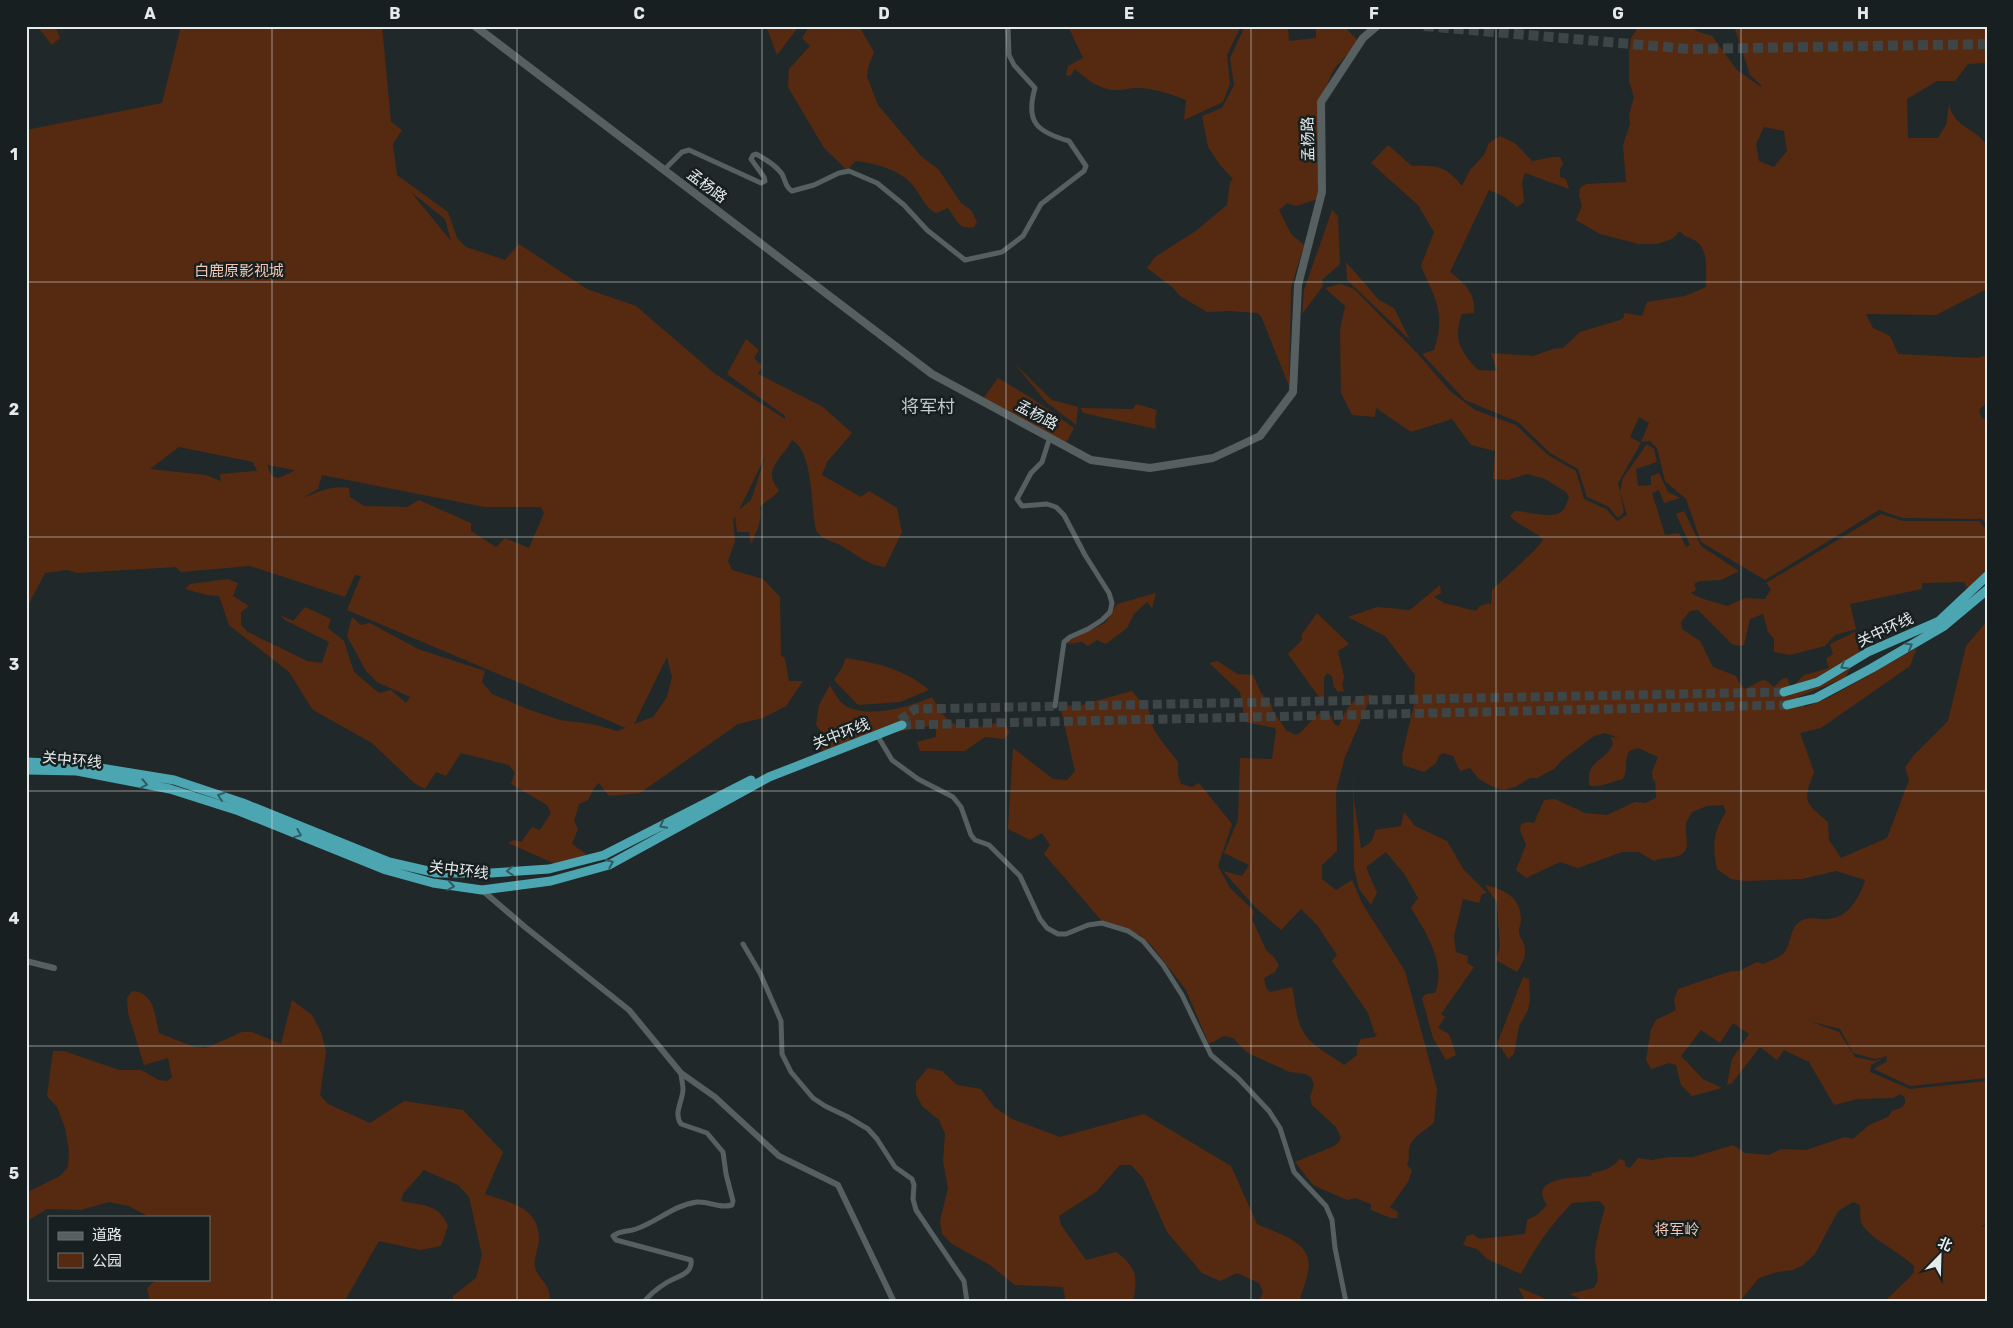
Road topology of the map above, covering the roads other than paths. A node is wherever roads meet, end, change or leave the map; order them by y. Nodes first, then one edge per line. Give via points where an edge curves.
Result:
1 (475, 26) edge
2 (1008, 26) edge
3 (1377, 26) edge
4 (664, 170) junction
5 (1050, 437) junction
6 (1987, 576) edge
7 (1987, 590) edge
8 (1784, 692) tunnel mouth
9 (1787, 705) tunnel mouth
10 (1055, 706) dead end
11 (877, 735) junction
12 (26, 762) edge
13 (26, 770) edge
14 (482, 890) junction
15 (743, 944) dead end
16 (26, 961) edge
17 (54, 968) dead end
18 (680, 1073) junction
19 (644, 1302) edge
20 (894, 1302) edge
21 (967, 1302) edge
22 (1346, 1302) edge

1 - 4 main road, 孟杨路
2 - 4 street via 1009,55 1035,88 1031,101 1032,116 1038,127 1048,135 1069,140 1086,166 1084,171 1041,204 1023,236 1002,252 965,260 877,183 849,171 792,190 778,169 756,154 751,159 764,177 762,183 689,150 682,152
3 - 5 main road, 孟杨路 via 1363,38 1321,102 1322,192 1298,285 1293,392 1260,436 1213,458 1150,468 1091,460
4 - 5 main road, 孟杨路 via 932,374
5 - 10 street via 1042,462 1031,473 1017,499 1022,506 1047,504 1064,515 1112,603 1110,612 1102,620 1064,642
6 -> 8 highway, 关中环线 via 1940,620 1868,652 1818,682
9 -> 7 highway, 关中环线 via 1816,698 1872,668 1944,626
11 -> 12 highway, 关中环线 via 901,723 766,772 604,855 549,869 491,873 437,873 389,862 243,803 174,780 76,764
14 -> 11 highway, 关中环线 via 551,881 609,865 769,777
11 - 22 street via 892,760 918,780 952,797 961,807 975,840 989,845 1020,876 1047,928 1066,934 1102,923 1143,941 1182,995 1211,1056 1238,1078 1268,1111 1280,1128 1294,1172 1326,1206 1332,1220
13 -> 14 highway, 关中环线 via 77,771 170,789 239,811 386,870 433,884
14 - 18 street via 629,1010
15 - 21 street via 781,1021 782,1054 791,1072 801,1086 825,1106 868,1129 895,1166 912,1179 916,1210 964,1281
16 - 17 street
18 - 19 street via 683,1091 679,1121 707,1133 723,1152 734,1201 724,1208 695,1202 613,1236 616,1240 691,1260 689,1270 666,1282
18 - 20 street via 715,1097 779,1156 838,1185

